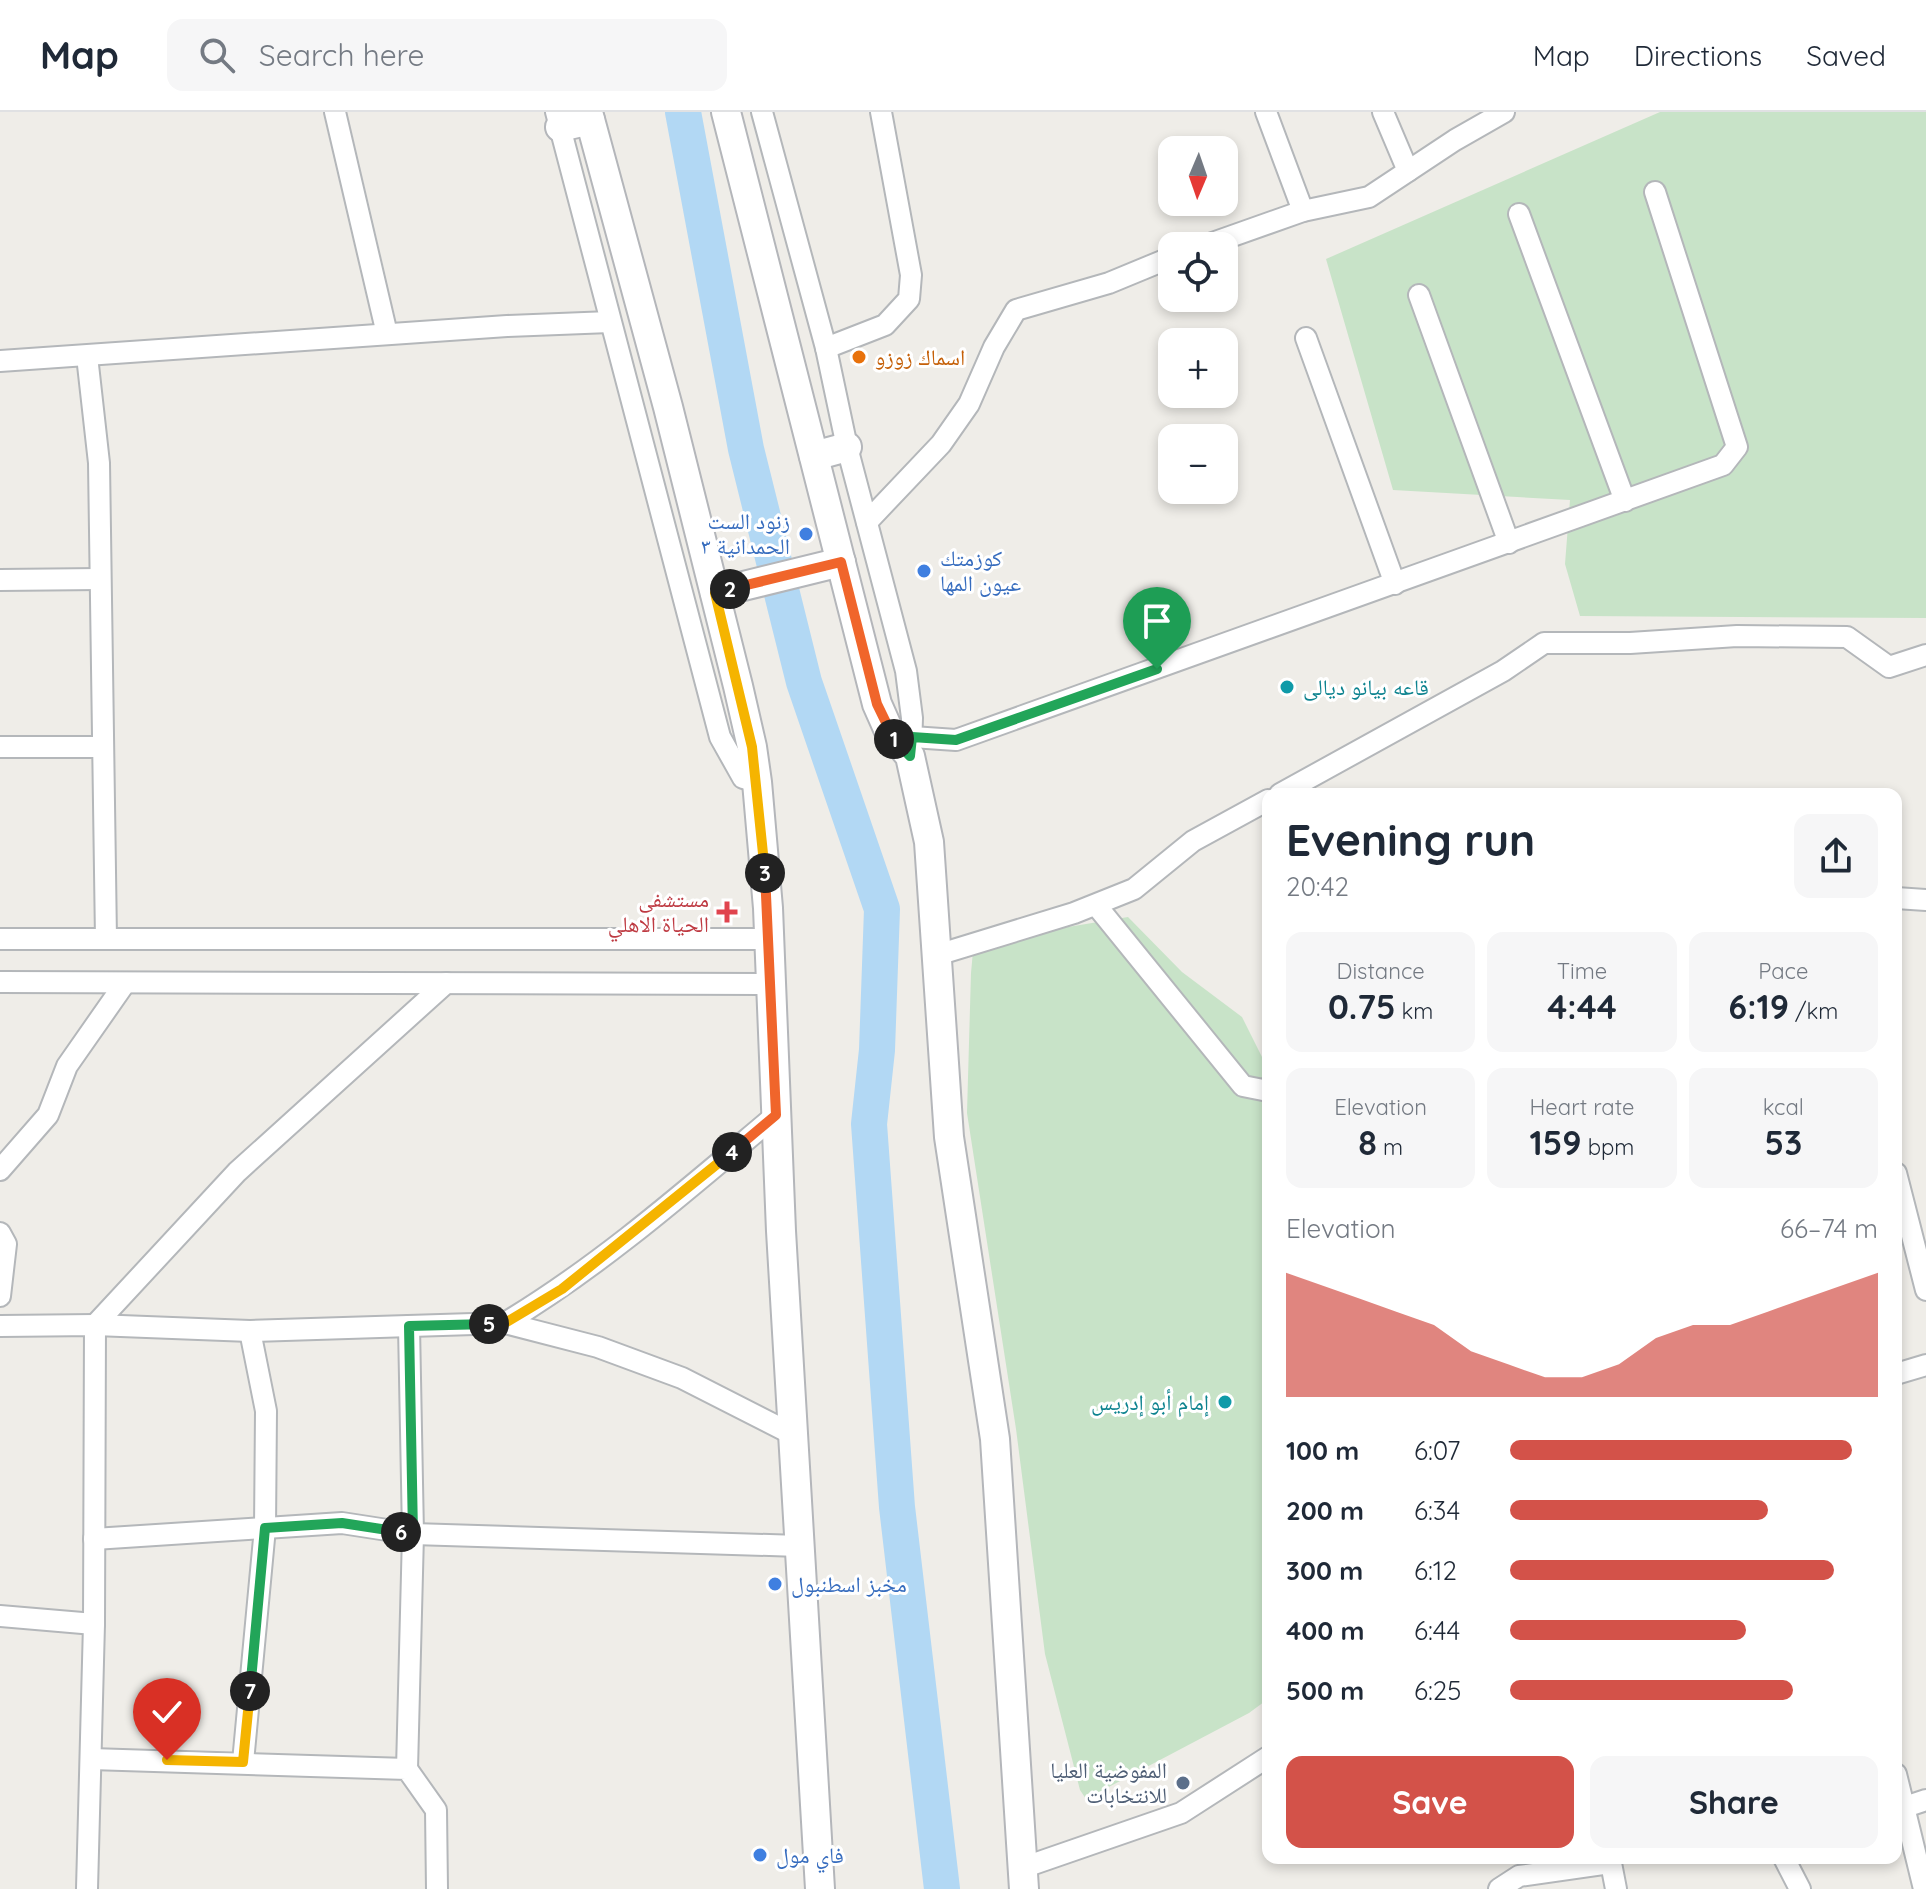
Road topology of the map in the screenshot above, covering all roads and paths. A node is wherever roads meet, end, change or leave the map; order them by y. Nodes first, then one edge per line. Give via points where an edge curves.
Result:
1 (335, 112) edge
2 (726, 112) edge
3 (762, 112) edge
4 (881, 112) edge
5 (1266, 112) edge
6 (1383, 112) edge
7 (1504, 112) edge
8 (589, 116) edge
9 (558, 120) edge
10 (1408, 171) junction
11 (1655, 192) dead end
12 (1303, 211) junction
13 (1519, 214) dead end
14 (1238, 234) edge
15 (1158, 263) edge
16 (1419, 295) dead end
17 (610, 322) junction
18 (387, 334) junction
19 (1306, 338) dead end
20 (826, 348) junction
21 (87, 356) junction
22 (0, 361) edge
23 (847, 447) junction
24 (814, 456) junction
25 (1625, 501) junction
26 (867, 522) junction
27 (1509, 543) junction
28 (841, 562) junction
29 (100, 579) junction
30 (0, 580) edge
31 (1395, 584) junction
32 (715, 593) junction
33 (1926, 655) edge
34 (0, 747) edge
35 (103, 747) junction
36 (911, 747) junction
37 (757, 782) junction
38 (1291, 788) edge
39 (1262, 803) edge
40 (1902, 898) edge
41 (1926, 900) edge
42 (1096, 905) junction
43 (0, 939) edge
44 (106, 939) junction
45 (769, 939) junction
46 (937, 955) junction
47 (0, 982) edge
48 (125, 983) junction
49 (446, 983) junction
50 (771, 984) junction
51 (1262, 1090) edge
52 (776, 1115) junction
53 (0, 1170) edge
54 (1902, 1196) edge
55 (0, 1233) edge
56 (1926, 1290) edge
57 (0, 1296) edge
58 (505, 1323) junction
59 (95, 1325) junction
60 (0, 1326) edge
61 (409, 1326) junction
62 (250, 1331) junction
63 (1926, 1365) edge
64 (1902, 1372) edge
65 (792, 1434) junction
66 (265, 1528) junction
67 (413, 1534) junction
68 (94, 1539) junction
69 (799, 1546) junction
70 (0, 1616) edge
71 (94, 1624) junction
72 (91, 1759) junction
73 (1262, 1761) edge
74 (243, 1762) junction
75 (407, 1769) junction
76 (1926, 1800) edge
77 (1902, 1807) edge
78 (1902, 1815) edge
79 (1593, 1864) edge
80 (1611, 1864) edge
81 (1787, 1864) edge
82 (1023, 1878) edge
83 (1518, 1882) edge
84 (87, 1889) edge
85 (437, 1889) edge
86 (820, 1889) edge
87 (1499, 1889) edge
88 (1616, 1889) edge
89 (1800, 1889) edge
90 (1924, 1889) edge

1 - 18 street
2 - 24 street
3 - 20 street
4 - 20 street via 911,275 909,299 885,325
5 - 12 street
6 - 10 street
7 - 10 street
8 - 9 street
8 - 32 street
9 - 17 street
10 - 12 street via 1369,197
11 - 25 street via 1737,447 1723,465
12 - 14 street
13 - 25 street
15 - 26 street via 1016,310 969,404 941,444
16 - 27 street
17 - 18 street
17 - 37 street via 720,737 743,778
18 - 21 street
19 - 31 street
20 - 23 street
21 - 22 street
21 - 29 street via 99,463
23 - 24 street
23 - 26 street
24 - 28 street
25 - 27 street
26 - 36 street via 906,671
27 - 31 street
28 - 32 street
28 - 36 street via 882,718 898,744
29 - 30 street
29 - 35 street
31 - 36 street via 956,740
32 - 37 street
33 - 38 street via 1889,667 1847,637 1544,643
34 - 35 street
35 - 44 street
36 - 46 street via 929,842
37 - 45 street
39 - 42 street via 1193,841 1134,889
40 - 41 street
42 - 46 street
42 - 51 street via 1243,1086
43 - 44 street
44 - 45 street
45 - 50 street
46 - 82 street via 949,1137 995,1439
47 - 48 street
48 - 49 street
48 - 53 street via 67,1066 48,1115
49 - 50 street
49 - 59 street via 237,1172
50 - 52 street
52 - 58 street via 562,1289
52 - 65 street
54 - 56 street
55 - 57 street via 6,1244
58 - 61 street
58 - 65 street via 598,1347 682,1378
59 - 60 street
59 - 62 street
59 - 68 street
61 - 62 street
61 - 67 street
62 - 66 street via 266,1411
63 - 64 street
65 - 69 street
66 - 67 street via 342,1523
66 - 68 street
66 - 74 street
67 - 69 street
67 - 75 street
68 - 71 street
69 - 86 street
70 - 71 street
71 - 72 street
72 - 74 street
72 - 84 street
73 - 82 street via 1181,1813
74 - 75 street
75 - 85 street via 436,1810
76 - 77 street
78 - 90 street
79 - 83 street
80 - 88 street
81 - 89 street
83 - 87 street

